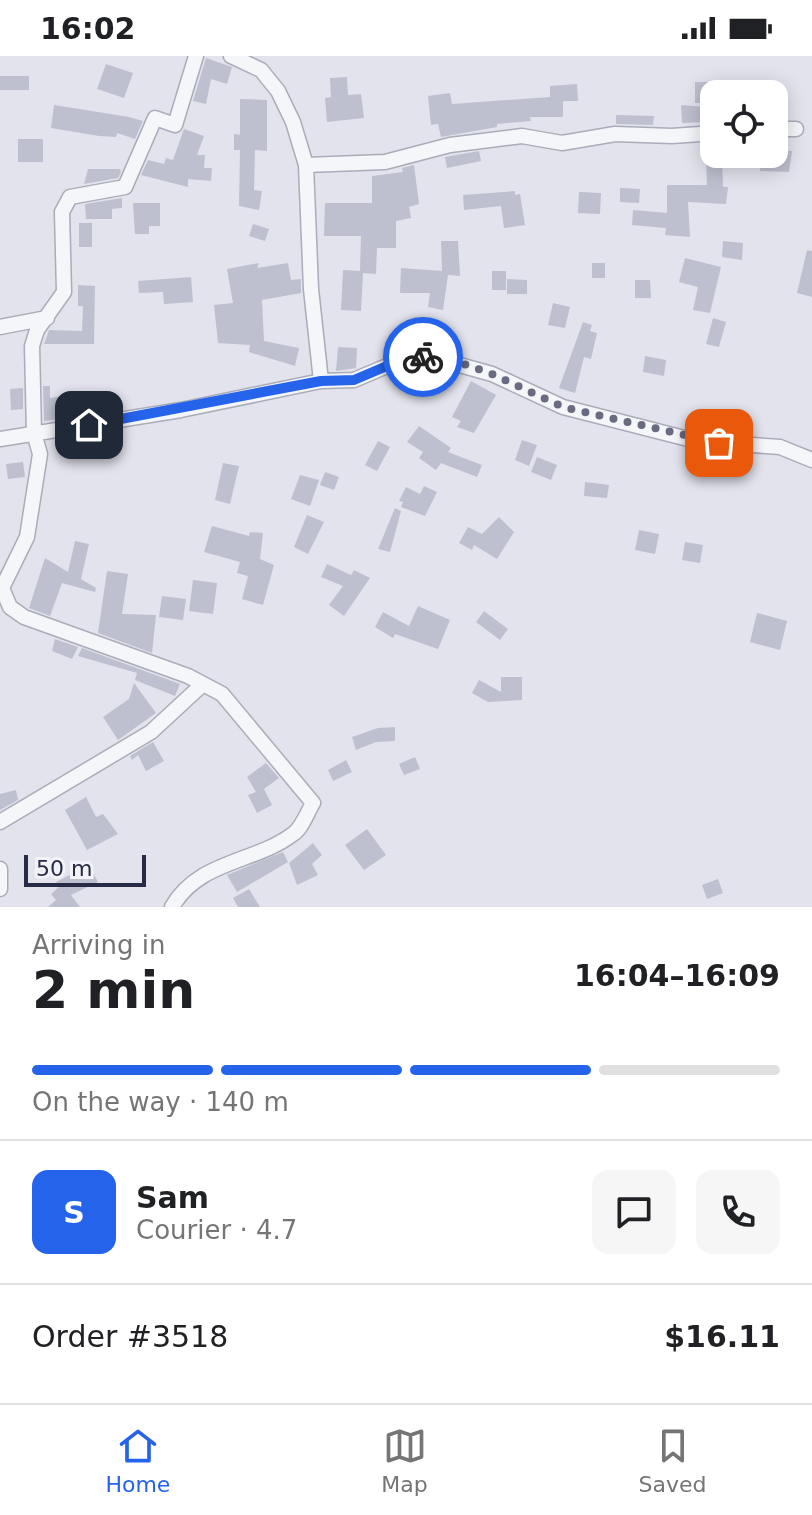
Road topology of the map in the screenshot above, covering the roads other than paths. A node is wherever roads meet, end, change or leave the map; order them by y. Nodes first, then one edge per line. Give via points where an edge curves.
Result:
1 (196, 56) edge
2 (231, 56) edge
3 (788, 129) edge
4 (796, 129) dead end
5 (700, 134) edge
6 (306, 165) junction
7 (47, 318) junction
8 (26, 322) junction
9 (0, 327) edge
10 (34, 336) junction
11 (321, 381) junction
12 (34, 433) junction
13 (0, 439) edge
14 (812, 460) edge
15 (1, 588) edge
16 (203, 684) junction
17 (0, 822) edge
18 (0, 869) edge
19 (0, 889) edge
20 (172, 907) edge

1 - 7 street via 175,125 155,118 125,187 78,193 65,204 64,292
2 - 6 street via 261,70 278,91
3 - 4 street
5 - 6 street via 615,134 562,143 522,136 450,145 385,162
6 - 11 street
7 - 8 street
7 - 10 street
8 - 9 street
8 - 10 street
10 - 12 street
11 - 12 street
11 - 14 street via 354,380 408,357 431,357 492,374 563,407 696,441 780,447
12 - 13 street
12 - 15 street via 40,454 27,537
15 - 16 street via 10,607 24,617
16 - 17 street via 151,732
16 - 20 street via 233,705 313,803 292,835 205,875
18 - 19 street

